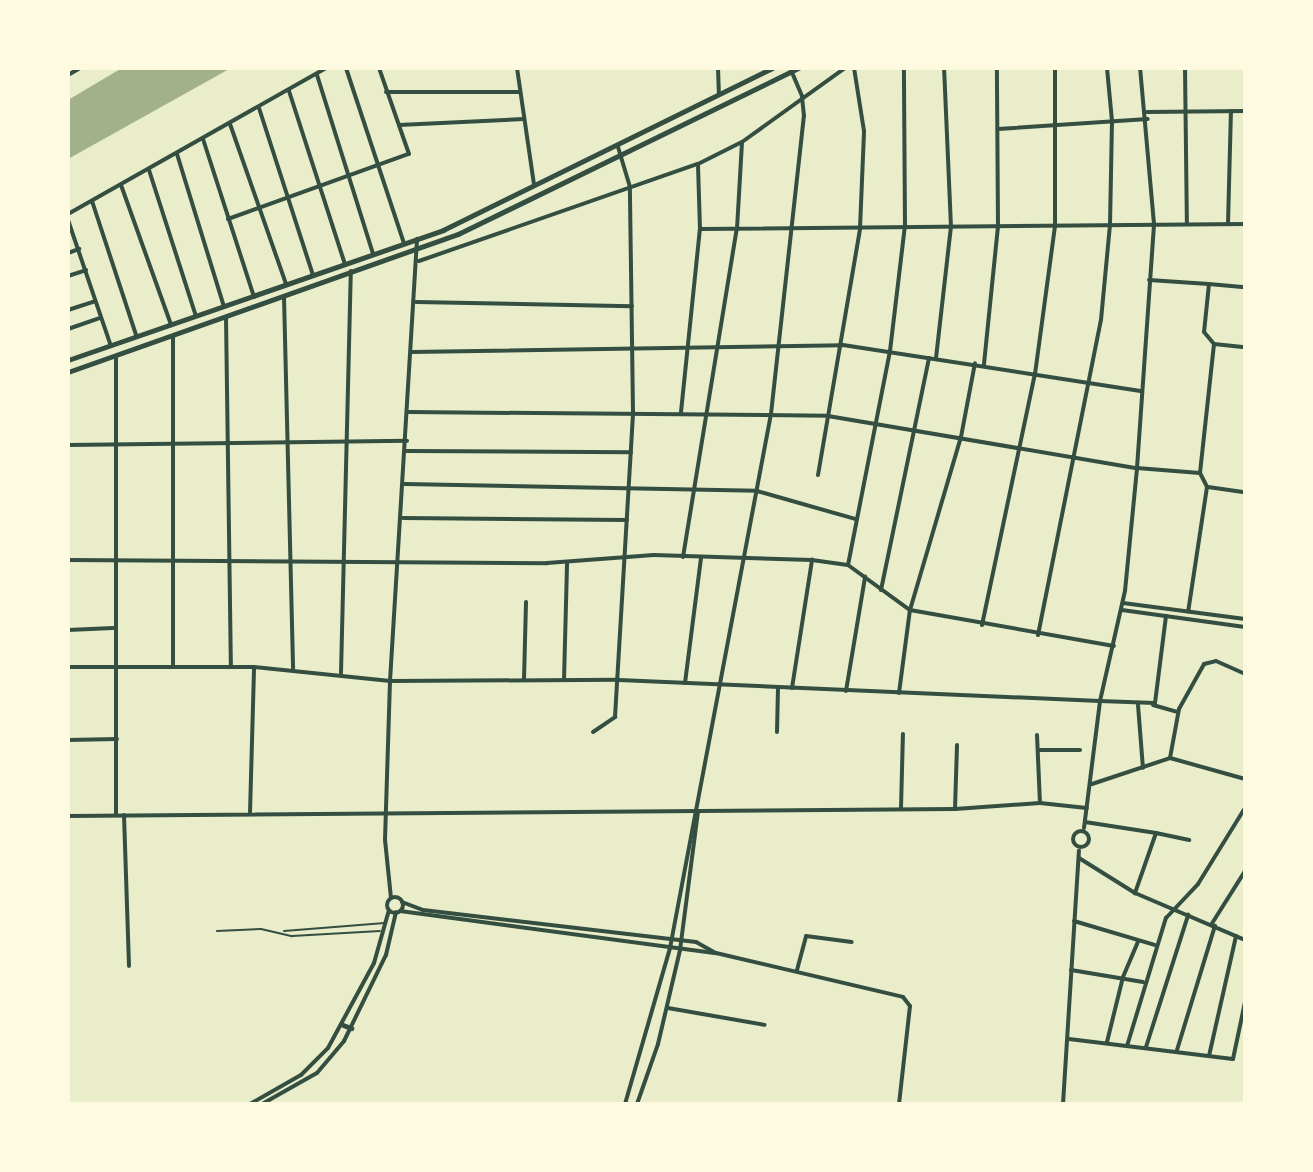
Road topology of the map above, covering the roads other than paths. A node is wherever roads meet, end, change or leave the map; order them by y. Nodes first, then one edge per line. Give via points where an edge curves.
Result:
1 (80, 68) edge
2 (326, 68) edge
3 (346, 68) edge
4 (379, 68) edge
5 (517, 68) edge
6 (718, 68) edge
7 (772, 68) edge
8 (799, 68) edge
9 (845, 68) edge
10 (854, 68) edge
11 (904, 68) edge
12 (944, 68) edge
13 (997, 68) edge
14 (1055, 68) edge
15 (1107, 68) edge
16 (1140, 68) edge
17 (1185, 68) edge
18 (791, 70) edge
19 (68, 75) edge
20 (317, 75) junction
21 (289, 91) junction
22 (386, 92) junction
23 (520, 92) junction
24 (719, 96) junction
25 (802, 96) junction
26 (259, 108) junction
27 (1185, 111) junction
28 (1231, 111) junction
29 (1245, 111) edge
30 (1147, 112) junction
31 (524, 119) junction
32 (1148, 119) junction
33 (1111, 122) junction
34 (230, 124) junction
35 (399, 125) junction
36 (1059, 125) junction
37 (998, 129) junction
38 (203, 139) junction
39 (742, 142) junction
40 (618, 147) junction
41 (177, 154) junction
42 (622, 158) junction
43 (698, 164) junction
44 (379, 165) junction
45 (149, 170) junction
46 (349, 177) junction
47 (121, 185) junction
48 (321, 187) junction
49 (630, 187) junction
50 (534, 188) junction
51 (288, 198) junction
52 (92, 201) junction
53 (260, 208) junction
54 (68, 214) edge
55 (228, 219) junction
56 (68, 220) edge
57 (1154, 224) junction
58 (1187, 224) junction
59 (1228, 224) junction
60 (1245, 224) edge
61 (1110, 225) junction
62 (905, 226) junction
63 (1055, 226) junction
64 (951, 227) junction
65 (998, 227) junction
66 (860, 228) junction
67 (700, 229) junction
68 (737, 229) junction
69 (793, 230) junction
70 (417, 239) junction
71 (404, 243) junction
72 (79, 249) junction
73 (419, 249) junction
74 (68, 253) edge
75 (373, 254) junction
76 (419, 261) junction
77 (346, 264) junction
78 (86, 270) junction
79 (351, 271) junction
80 (313, 275) junction
81 (68, 276) edge
82 (1149, 280) junction
83 (1209, 284) junction
84 (286, 285) junction
85 (1245, 287) edge
86 (254, 297) junction
87 (284, 297) junction
88 (95, 301) junction
89 (416, 302) junction
90 (632, 306) junction
91 (224, 307) junction
92 (68, 310) edge
93 (196, 316) junction
94 (101, 317) junction
95 (226, 317) junction
96 (171, 325) junction
97 (68, 329) edge
98 (173, 336) junction
99 (137, 337) junction
100 (1214, 344) junction
101 (782, 345) junction
102 (843, 345) junction
103 (111, 346) junction
104 (1245, 347) edge
105 (689, 349) junction
106 (717, 349) junction
107 (632, 351) junction
108 (890, 351) junction
109 (412, 352) junction
110 (116, 356) junction
111 (929, 358) junction
112 (936, 358) junction
113 (68, 360) edge
114 (975, 363) junction
115 (984, 364) junction
116 (68, 372) edge
117 (1035, 374) junction
118 (1089, 383) junction
119 (1140, 391) junction
120 (409, 412) junction
121 (633, 412) junction
122 (680, 413) junction
123 (706, 413) junction
124 (771, 414) junction
125 (828, 416) junction
126 (874, 422) junction
127 (918, 429) junction
128 (961, 437) junction
129 (290, 441) junction
130 (345, 441) junction
131 (407, 441) junction
132 (232, 442) junction
133 (113, 443) junction
134 (173, 443) junction
135 (68, 445) edge
136 (1018, 449) junction
137 (407, 451) junction
138 (631, 452) junction
139 (1077, 458) junction
140 (1137, 468) junction
141 (1200, 473) junction
142 (818, 475) dead end
143 (405, 484) junction
144 (628, 487) junction
145 (1207, 487) junction
146 (693, 488) junction
147 (757, 491) junction
148 (1245, 492) edge
149 (403, 518) junction
150 (855, 519) junction
151 (627, 520) junction
152 (623, 556) junction
153 (172, 557) junction
154 (231, 557) junction
155 (683, 557) junction
156 (701, 558) junction
157 (746, 558) junction
158 (114, 559) junction
159 (400, 559) junction
160 (68, 560) edge
161 (289, 560) junction
162 (340, 560) junction
163 (812, 560) junction
164 (567, 563) junction
165 (848, 565) junction
166 (865, 577) junction
167 (881, 590) junction
168 (526, 602) dead end
169 (1123, 603) junction
170 (910, 610) junction
171 (1122, 610) junction
172 (1188, 612) junction
173 (1166, 616) junction
174 (1245, 619) edge
175 (982, 625) junction
176 (1245, 627) edge
177 (113, 628) junction
178 (68, 630) edge
179 (1038, 635) junction
180 (1115, 646) junction
181 (68, 667) edge
182 (114, 667) junction
183 (173, 667) junction
184 (231, 667) junction
185 (254, 667) junction
186 (293, 669) junction
187 (341, 673) junction
188 (1245, 674) edge
189 (524, 679) junction
190 (564, 680) junction
191 (619, 680) junction
192 (390, 681) junction
193 (685, 683) junction
194 (722, 686) junction
195 (778, 688) junction
196 (791, 689) junction
197 (846, 691) junction
198 (899, 693) junction
199 (1100, 701) junction
200 (1138, 705) junction
201 (1153, 705) junction
202 (1179, 712) junction
203 (593, 732) dead end
204 (777, 732) dead end
205 (903, 734) dead end
206 (1037, 735) dead end
207 (117, 739) junction
208 (68, 740) edge
209 (957, 745) dead end
210 (1038, 750) junction
211 (1080, 750) dead end
212 (1170, 758) junction
213 (1143, 768) junction
214 (1245, 779) edge
215 (1092, 784) junction
216 (1040, 803) junction
217 (901, 808) junction
218 (1087, 808) junction
219 (1245, 808) edge
220 (698, 809) junction
221 (955, 809) junction
222 (250, 813) junction
223 (385, 814) junction
224 (116, 815) junction
225 (124, 815) junction
226 (68, 816) edge
227 (1242, 819) edge
228 (1084, 825) junction
229 (1156, 833) junction
230 (1189, 840) dead end
231 (1079, 851) junction
232 (1079, 858) junction
233 (1245, 871) edge
234 (1135, 893) junction
235 (391, 898) junction
236 (402, 902) junction
237 (389, 910) junction
238 (1175, 910) junction
239 (398, 912) junction
240 (1188, 915) junction
241 (1074, 921) junction
242 (387, 923) junction
243 (1213, 926) junction
244 (217, 931) dead end
245 (385, 931) junction
246 (283, 932) junction
247 (1236, 936) junction
248 (672, 939) junction
249 (681, 940) junction
250 (1245, 940) edge
251 (1138, 941) junction
252 (852, 942) dead end
253 (1155, 945) junction
254 (670, 948) junction
255 (680, 950) junction
256 (716, 953) junction
257 (129, 966) dead end
258 (797, 970) junction
259 (1071, 970) junction
260 (1123, 977) junction
261 (1143, 982) junction
262 (1245, 1002) edge
263 (668, 1008) junction
264 (343, 1025) junction
265 (765, 1025) dead end
266 (351, 1028) junction
267 (1069, 1039) junction
268 (1107, 1042) junction
269 (1127, 1046) junction
270 (1146, 1047) junction
271 (1176, 1051) junction
272 (1209, 1056) junction
273 (633, 1081) junction
274 (645, 1086) junction
275 (250, 1104) edge
276 (262, 1104) edge
277 (625, 1104) edge
278 (637, 1104) edge
279 (899, 1104) edge
280 (1063, 1104) edge

1 - 19 street
2 - 20 street
3 - 44 street
4 - 22 street
5 - 23 street
6 - 24 street
7 - 24 main road
8 - 18 main road
9 - 25 street
10 - 66 street via 864,131
11 - 62 street
12 - 64 street
13 - 37 street
14 - 36 street
15 - 33 street
16 - 30 street
17 - 27 street
18 - 25 street
18 - 42 main road
20 - 21 street
20 - 46 street
21 - 26 street
21 - 48 street
22 - 23 street
22 - 35 street
23 - 31 street
24 - 40 main road
25 - 39 street
25 - 69 street
26 - 34 street
26 - 51 street
27 - 28 street
27 - 30 street
27 - 58 street
28 - 29 street
28 - 59 street
30 - 32 street
31 - 35 street
31 - 50 street
32 - 33 street
32 - 57 street
33 - 36 street
33 - 61 street
34 - 38 street
34 - 53 street
35 - 44 street via 409,154
36 - 37 street
36 - 63 street
37 - 65 street
38 - 41 street
38 - 55 street
39 - 43 street
39 - 68 street
40 - 42 street
40 - 50 main road
41 - 45 street
41 - 91 street
42 - 49 street
42 - 73 main road
43 - 49 street
43 - 67 street
44 - 46 street
44 - 71 street
45 - 47 street
45 - 93 street
46 - 48 street
46 - 75 street
47 - 52 street
47 - 96 street
48 - 51 street
48 - 77 street
49 - 76 street
49 - 90 street
50 - 70 main road
51 - 53 street
51 - 80 street
52 - 54 street
52 - 99 street
53 - 55 street
53 - 84 street
55 - 86 street
56 - 72 street
57 - 58 street
57 - 61 street
57 - 82 street
58 - 59 street
59 - 60 street
61 - 63 street
61 - 118 street
62 - 64 street
62 - 66 street
62 - 108 street
63 - 65 street
63 - 117 street
64 - 65 street
64 - 112 street
65 - 115 street
66 - 69 street
66 - 102 street
67 - 68 street
67 - 105 street
68 - 69 street
68 - 106 street
69 - 101 street
70 - 71 main road
70 - 73 street
71 - 75 main road
72 - 74 street
72 - 78 street
73 - 76 street
73 - 79 main road
75 - 77 main road
76 - 89 street
77 - 80 main road
78 - 81 street
78 - 88 street
79 - 87 main road
79 - 130 street
80 - 84 main road
82 - 83 street
82 - 119 street
83 - 85 street
83 - 100 street via 1204,332
84 - 86 main road
86 - 91 main road
87 - 95 main road
87 - 129 street
88 - 92 street
88 - 94 street
89 - 90 street
89 - 109 street
90 - 107 street
91 - 93 main road
93 - 96 main road
94 - 97 street
94 - 103 street
95 - 98 main road
95 - 132 street
96 - 99 main road
98 - 110 main road
98 - 134 street
99 - 103 main road
100 - 104 street
100 - 141 street
101 - 102 street
101 - 106 street
101 - 124 street
102 - 108 street
102 - 125 street
103 - 113 main road
105 - 106 street
105 - 107 street
105 - 122 street
106 - 123 street
107 - 109 street
107 - 121 street
108 - 111 street
108 - 126 street
109 - 120 street
110 - 116 main road
110 - 133 street
111 - 112 street
111 - 127 street
112 - 114 street
114 - 115 street
114 - 128 street
115 - 117 street
117 - 118 street
117 - 136 street
118 - 119 street
118 - 139 street
119 - 140 street
120 - 121 street
120 - 131 street
121 - 122 street
121 - 138 street
122 - 123 street
123 - 124 street
123 - 146 street
124 - 125 street
124 - 147 street
125 - 126 street
125 - 142 street
126 - 127 street
126 - 150 street
127 - 128 street
127 - 167 street
128 - 136 street
128 - 170 street
129 - 130 street
129 - 132 street
129 - 161 street
130 - 131 street
130 - 162 street
131 - 137 street
132 - 134 street
132 - 154 street
133 - 134 street
133 - 135 street
133 - 158 street
134 - 153 street
136 - 139 street
136 - 175 street
137 - 138 street
137 - 143 street
138 - 144 street
139 - 140 street
139 - 179 street
140 - 141 street
140 - 169 street
141 - 145 street
143 - 144 street
143 - 149 street
144 - 146 street
144 - 151 street
145 - 148 street
145 - 172 street
146 - 147 street
146 - 155 street
147 - 150 street
147 - 157 street
149 - 151 street
149 - 159 street
150 - 165 street
151 - 152 street
152 - 155 street
152 - 164 street
152 - 191 street
153 - 154 street
153 - 158 street
153 - 183 street
154 - 161 street
154 - 184 street
155 - 156 street
156 - 157 street
156 - 193 street
157 - 163 street
157 - 194 street
158 - 160 street
158 - 177 street
159 - 162 street
159 - 164 street
159 - 192 street
161 - 162 street
161 - 186 street
162 - 187 street
163 - 165 street
163 - 196 street
164 - 190 street
165 - 166 street
166 - 167 street
166 - 197 street
167 - 170 street
168 - 189 street
169 - 171 street
169 - 172 street
170 - 175 street
170 - 198 street
171 - 173 street
171 - 180 street
172 - 174 street
173 - 176 street
173 - 201 street
175 - 179 street
177 - 178 street
177 - 182 street
179 - 180 street
180 - 199 street
181 - 182 street
182 - 183 street
182 - 207 street
183 - 184 street
184 - 185 street
185 - 186 street
185 - 222 street
186 - 187 street
187 - 192 street
188 - 202 street via 1216,661 1204,664
189 - 190 street
189 - 192 street
190 - 191 street
191 - 193 street
191 - 203 street via 615,717
192 - 223 street
193 - 194 street
194 - 195 street
194 - 220 street
195 - 196 street
195 - 204 street
196 - 197 street
197 - 198 street
198 - 199 street
199 - 200 street
199 - 215 street
200 - 201 street
200 - 213 street
201 - 202 street
202 - 212 street
205 - 217 street
206 - 210 street
207 - 208 street
207 - 224 street
209 - 221 street
210 - 211 street
210 - 216 street
212 - 213 street
212 - 214 street
213 - 215 street
215 - 218 street
216 - 218 street
216 - 221 street
217 - 220 street
217 - 221 street
218 - 228 street
219 - 227 street
220 - 223 street
220 - 248 street
220 - 249 street
222 - 223 street
222 - 225 street
223 - 235 street
224 - 225 street
224 - 226 street
225 - 257 street
227 - 238 street
228 - 229 street
228 - 231 street via 1077,831
228 - 231 street via 1086,849
229 - 230 street
229 - 234 street
231 - 232 street
232 - 234 street
232 - 241 street
233 - 243 street
234 - 238 street
235 - 236 street
235 - 237 street
236 - 239 street
236 - 248 street via 423,910
237 - 239 street
237 - 242 street
238 - 240 street
238 - 253 street
239 - 254 street
239 - 266 street via 386,955
240 - 243 street
240 - 270 street
241 - 251 street
241 - 259 street
242 - 245 street
242 - 246 lane
243 - 247 street
243 - 271 street
244 - 246 lane
245 - 246 lane via 292,936
245 - 264 street
247 - 250 street
247 - 272 street
248 - 249 street
248 - 254 street
249 - 255 street
249 - 256 street
251 - 253 street
251 - 260 street
252 - 258 street via 806,936
253 - 261 street
254 - 255 street
254 - 273 street
255 - 256 street
255 - 263 street
256 - 258 street
258 - 279 street via 903,997 910,1006
259 - 260 street
259 - 267 street
260 - 261 street
260 - 268 street
261 - 269 street
262 - 272 street via 1235,1057
263 - 265 street
263 - 274 street
264 - 266 main road
264 - 275 street via 317,1062
266 - 276 street via 321,1070
267 - 268 street
267 - 280 street
268 - 269 street
269 - 270 street
270 - 271 street
271 - 272 street
273 - 274 street
273 - 277 street
274 - 278 street

